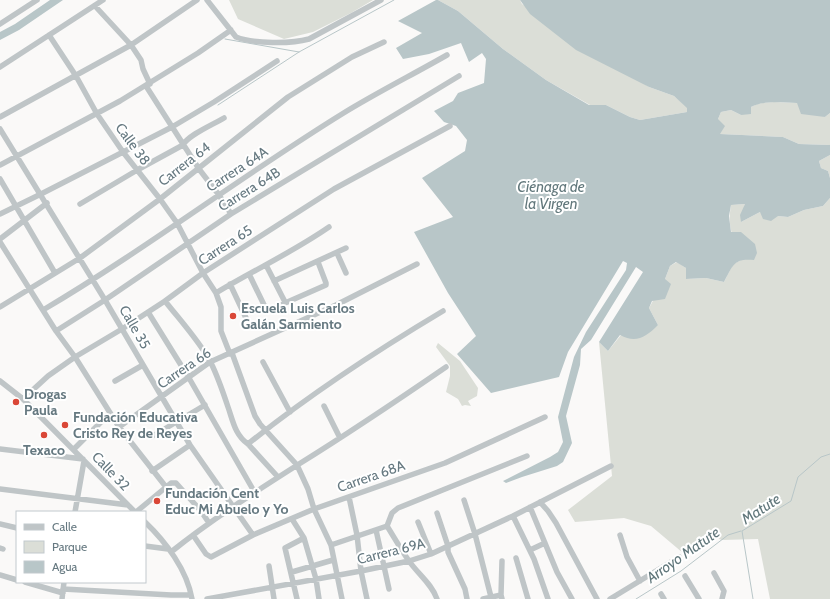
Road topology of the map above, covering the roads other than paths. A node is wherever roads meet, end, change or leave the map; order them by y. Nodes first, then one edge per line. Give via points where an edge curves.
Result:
1 (37, 0) edge
2 (103, 0) edge
3 (198, 0) edge
4 (208, 0) edge
5 (381, 0) edge
6 (95, 6) junction
7 (0, 24) edge
8 (231, 30) junction
9 (49, 36) junction
10 (384, 42) dead end
11 (131, 45) junction
12 (447, 55) dead end
13 (277, 62) dead end
14 (0, 67) edge
15 (76, 76) junction
16 (460, 76) dead end
17 (148, 85) junction
18 (97, 114) junction
19 (0, 117) edge
20 (224, 118) dead end
21 (172, 126) junction
22 (450, 126) dead end
23 (0, 129) edge
24 (183, 145) junction
25 (123, 152) junction
26 (17, 156) junction
27 (0, 166) edge
28 (199, 169) junction
29 (137, 170) junction
30 (0, 179) edge
31 (42, 194) junction
32 (219, 195) junction
33 (160, 199) junction
34 (47, 203) junction
35 (80, 204) dead end
36 (16, 206) junction
37 (0, 214) edge
38 (231, 214) junction
39 (24, 221) junction
40 (177, 223) junction
41 (329, 227) dead end
42 (0, 240) edge
43 (187, 244) junction
44 (346, 248) dead end
45 (337, 253) junction
46 (80, 258) junction
47 (318, 262) junction
48 (418, 264) dead end
49 (266, 265) junction
50 (55, 273) junction
51 (203, 273) junction
52 (346, 273) dead end
53 (249, 274) junction
54 (93, 280) junction
55 (274, 281) junction
56 (230, 284) junction
57 (29, 288) junction
58 (216, 292) junction
59 (106, 300) junction
60 (165, 301) junction
61 (285, 302) junction
62 (0, 307) edge
63 (43, 310) junction
64 (443, 311) dead end
65 (148, 312) junction
66 (246, 318) dead end
67 (122, 329) junction
68 (56, 331) junction
69 (231, 354) junction
70 (75, 357) junction
71 (210, 362) junction
72 (263, 362) dead end
73 (143, 365) junction
74 (446, 366) dead end
75 (189, 378) junction
76 (0, 381) edge
77 (115, 381) dead end
78 (162, 397) junction
79 (23, 399) junction
80 (205, 405) junction
81 (324, 406) dead end
82 (290, 412) junction
83 (110, 413) junction
84 (545, 417) dead end
85 (176, 422) junction
86 (119, 427) junction
87 (265, 430) junction
88 (151, 437) dead end
89 (340, 438) junction
90 (248, 444) junction
91 (190, 445) junction
92 (0, 448) edge
93 (74, 449) junction
94 (527, 456) dead end
95 (84, 460) junction
96 (297, 465) junction
97 (611, 466) dead end
98 (152, 471) junction
99 (278, 477) junction
100 (166, 487) junction
101 (0, 489) edge
102 (255, 493) junction
103 (348, 497) junction
104 (76, 498) junction
105 (464, 500) dead end
106 (540, 502) junction
107 (128, 505) junction
108 (234, 507) junction
109 (530, 507) junction
110 (314, 509) junction
111 (75, 511) edge
112 (135, 511) edge
113 (137, 511) edge
114 (437, 513) dead end
115 (513, 516) junction
116 (292, 519) junction
117 (418, 522) dead end
118 (146, 523) edge
119 (210, 523) junction
120 (0, 524) edge
121 (387, 526) junction
122 (16, 528) edge
123 (376, 530) junction
124 (475, 534) junction
125 (193, 535) junction
126 (252, 535) junction
127 (620, 535) dead end
128 (357, 536) junction
129 (304, 538) junction
130 (545, 543) junction
131 (331, 545) junction
132 (146, 546) edge
133 (448, 546) junction
134 (530, 550) junction
135 (170, 551) junction
136 (431, 554) junction
137 (679, 557) dead end
138 (516, 558) dead end
139 (334, 560) junction
140 (409, 561) junction
141 (502, 561) dead end
142 (268, 566) dead end
143 (311, 566) junction
144 (383, 566) junction
145 (361, 571) junction
146 (292, 572) junction
147 (714, 573) dead end
148 (0, 575) edge
149 (337, 576) junction
150 (685, 576) dead end
151 (316, 579) junction
152 (16, 580) edge
153 (640, 581) junction
154 (28, 583) edge
155 (64, 583) edge
156 (294, 583) junction
157 (272, 587) junction
158 (389, 589) dead end
159 (63, 594) edge
160 (192, 597) edge
161 (491, 597) junction
162 (502, 597) edge
163 (207, 599) edge
164 (274, 599) edge
165 (297, 599) edge
166 (320, 599) edge
167 (342, 599) edge
168 (366, 599) edge
169 (437, 599) edge
170 (467, 599) edge
171 (483, 599) edge
172 (528, 599) edge
173 (547, 599) edge
174 (572, 599) edge
175 (597, 599) edge
176 (610, 599) edge
177 (699, 599) edge
178 (722, 599) edge

1 - 7 street
2 - 6 street
3 - 11 street
4 - 8 street
5 - 8 street via 299,42 240,39 236,38
6 - 9 street
6 - 11 street
8 - 17 street
9 - 14 street
9 - 15 street, Calle 38
10 - 28 street, Carrera 64 via 352,57 288,97
11 - 15 street
11 - 17 street via 141,60
12 - 32 street, Carrera 64A via 342,114
13 - 21 street
15 - 18 street, Calle 38
15 - 19 street
16 - 38 street, Carrera 64B
17 - 18 street
17 - 21 street
18 - 25 street, Calle 38
18 - 26 street
20 - 24 street via 192,136
21 - 24 street
21 - 25 street
22 - 51 street, Carrera 65 via 334,189
23 - 26 street, Calle 35
24 - 28 street
24 - 29 street
25 - 29 street, Calle 38
25 - 31 street
26 - 27 street
26 - 31 street, Calle 35
28 - 32 street
28 - 33 street, Carrera 64
29 - 33 street, Calle 38
29 - 35 street
30 - 36 street
31 - 34 street, Calle 35
31 - 36 street
32 - 38 street
32 - 40 street, Carrera 64A
33 - 40 street, Calle 38
33 - 46 street, Carrera 64
34 - 39 street
34 - 46 street, Calle 35
36 - 37 street
36 - 39 street
38 - 43 street, Carrera 64B
39 - 42 street
39 - 50 street
40 - 43 street, Calle 38
40 - 54 street, Carrera 64A
41 - 49 street
42 - 57 street
43 - 51 street, Calle 38
43 - 59 street, Carrera 64B
44 - 45 street
45 - 47 street
45 - 52 street
46 - 50 street, Carrera 64
46 - 54 street, Calle 35
47 - 55 street
47 - 61 street via 326,285
48 - 69 street, Carrera 66
49 - 53 street
49 - 55 street
50 - 57 street, Carrera 64
51 - 58 street, Calle 38
51 - 60 street, Carrera 65
53 - 56 street
53 - 61 street via 267,311
54 - 59 street, Calle 35
54 - 63 street, Carrera 64A
55 - 61 street
56 - 58 street
56 - 66 street
57 - 62 street, Carrera 64
57 - 63 street
58 - 69 street, Calle 38 via 221,307 221,331
59 - 67 street, Calle 35
59 - 68 street, Carrera 64B
60 - 65 street, Carrera 65
60 - 71 street
63 - 68 street
64 - 82 street via 392,341
65 - 67 street, Carrera 65
65 - 75 street
67 - 70 street, Carrera 65
67 - 73 street, Calle 35
68 - 70 street
69 - 71 street, Carrera 66
69 - 87 street, Calle 38 via 255,416
70 - 79 street, Carrera 65 via 48,376
70 - 83 street
71 - 75 street, Carrera 66
71 - 90 street via 236,431
72 - 82 street
73 - 77 street
73 - 78 street, Calle 35
74 - 89 street
75 - 78 street, Carrera 66
75 - 80 street
76 - 79 street, Calle 32
78 - 85 street, Calle 35
78 - 86 street, Carrera 66
79 - 93 street, Calle 32
80 - 85 street
80 - 102 street
81 - 89 street
82 - 87 street
83 - 86 street
83 - 93 street
84 - 103 street, Carrera 68A via 445,463
85 - 88 street
85 - 91 street, Calle 35
86 - 98 street
87 - 90 street
87 - 96 street, Calle 38
89 - 96 street
90 - 99 street
91 - 98 street
91 - 108 street, Calle 35
92 - 95 street
93 - 95 street, Calle 32
94 - 121 street via 394,510
95 - 104 street
95 - 107 street, Calle 32
96 - 99 street
96 - 110 street, Calle 38
97 - 106 street, Carrera 69A
98 - 100 street
99 - 102 street
100 - 113 street
100 - 119 street via 176,483
101 - 104 street
102 - 108 street
103 - 110 street, Carrera 68A
103 - 128 street
104 - 107 street
104 - 111 street
105 - 124 street
106 - 109 street, Carrera 69A
106 - 175 street via 556,523
107 - 112 street, Calle 32
108 - 119 street
108 - 126 street, Calle 35
109 - 115 street, Carrera 69A
109 - 130 street
110 - 116 street, Carrera 68A
110 - 131 street, Calle 38
114 - 133 street
115 - 124 street, Carrera 69A
115 - 134 street
116 - 126 street, Carrera 68A
116 - 129 street
117 - 136 street
118 - 135 street
119 - 125 street
120 - 122 street
121 - 123 street
121 - 140 street
123 - 128 street
123 - 144 street
124 - 133 street, Carrera 69A
124 - 161 street
125 - 126 street, Carrera 68A via 210,557
125 - 135 street
127 - 153 street via 627,557
128 - 131 street
128 - 145 street
129 - 143 street
129 - 146 street via 285,548
130 - 134 street
130 - 174 street via 556,572
131 - 139 street, Calle 38
132 - 135 street
133 - 136 street, Carrera 69A
133 - 170 street via 448,552
134 - 173 street
135 - 160 street via 184,574
136 - 140 street, Carrera 69A
137 - 153 street
138 - 172 street
139 - 143 street
139 - 149 street, Calle 38
140 - 144 street, Carrera 69A
140 - 169 street
141 - 162 street
142 - 157 street
143 - 146 street
143 - 151 street
144 - 145 street, Carrera 69A
144 - 158 street
145 - 149 street, Carrera 69A
145 - 168 street
146 - 156 street
147 - 178 street via 724,591
148 - 152 street
149 - 151 street, Carrera 69A
149 - 167 street, Calle 38
150 - 177 street
151 - 156 street, Carrera 69A
151 - 166 street
153 - 176 street
154 - 159 street
155 - 159 street
156 - 157 street, Carrera 69A
156 - 165 street
157 - 163 street, Carrera 69A
157 - 164 street
159 - 160 street
161 - 162 street
161 - 171 street

